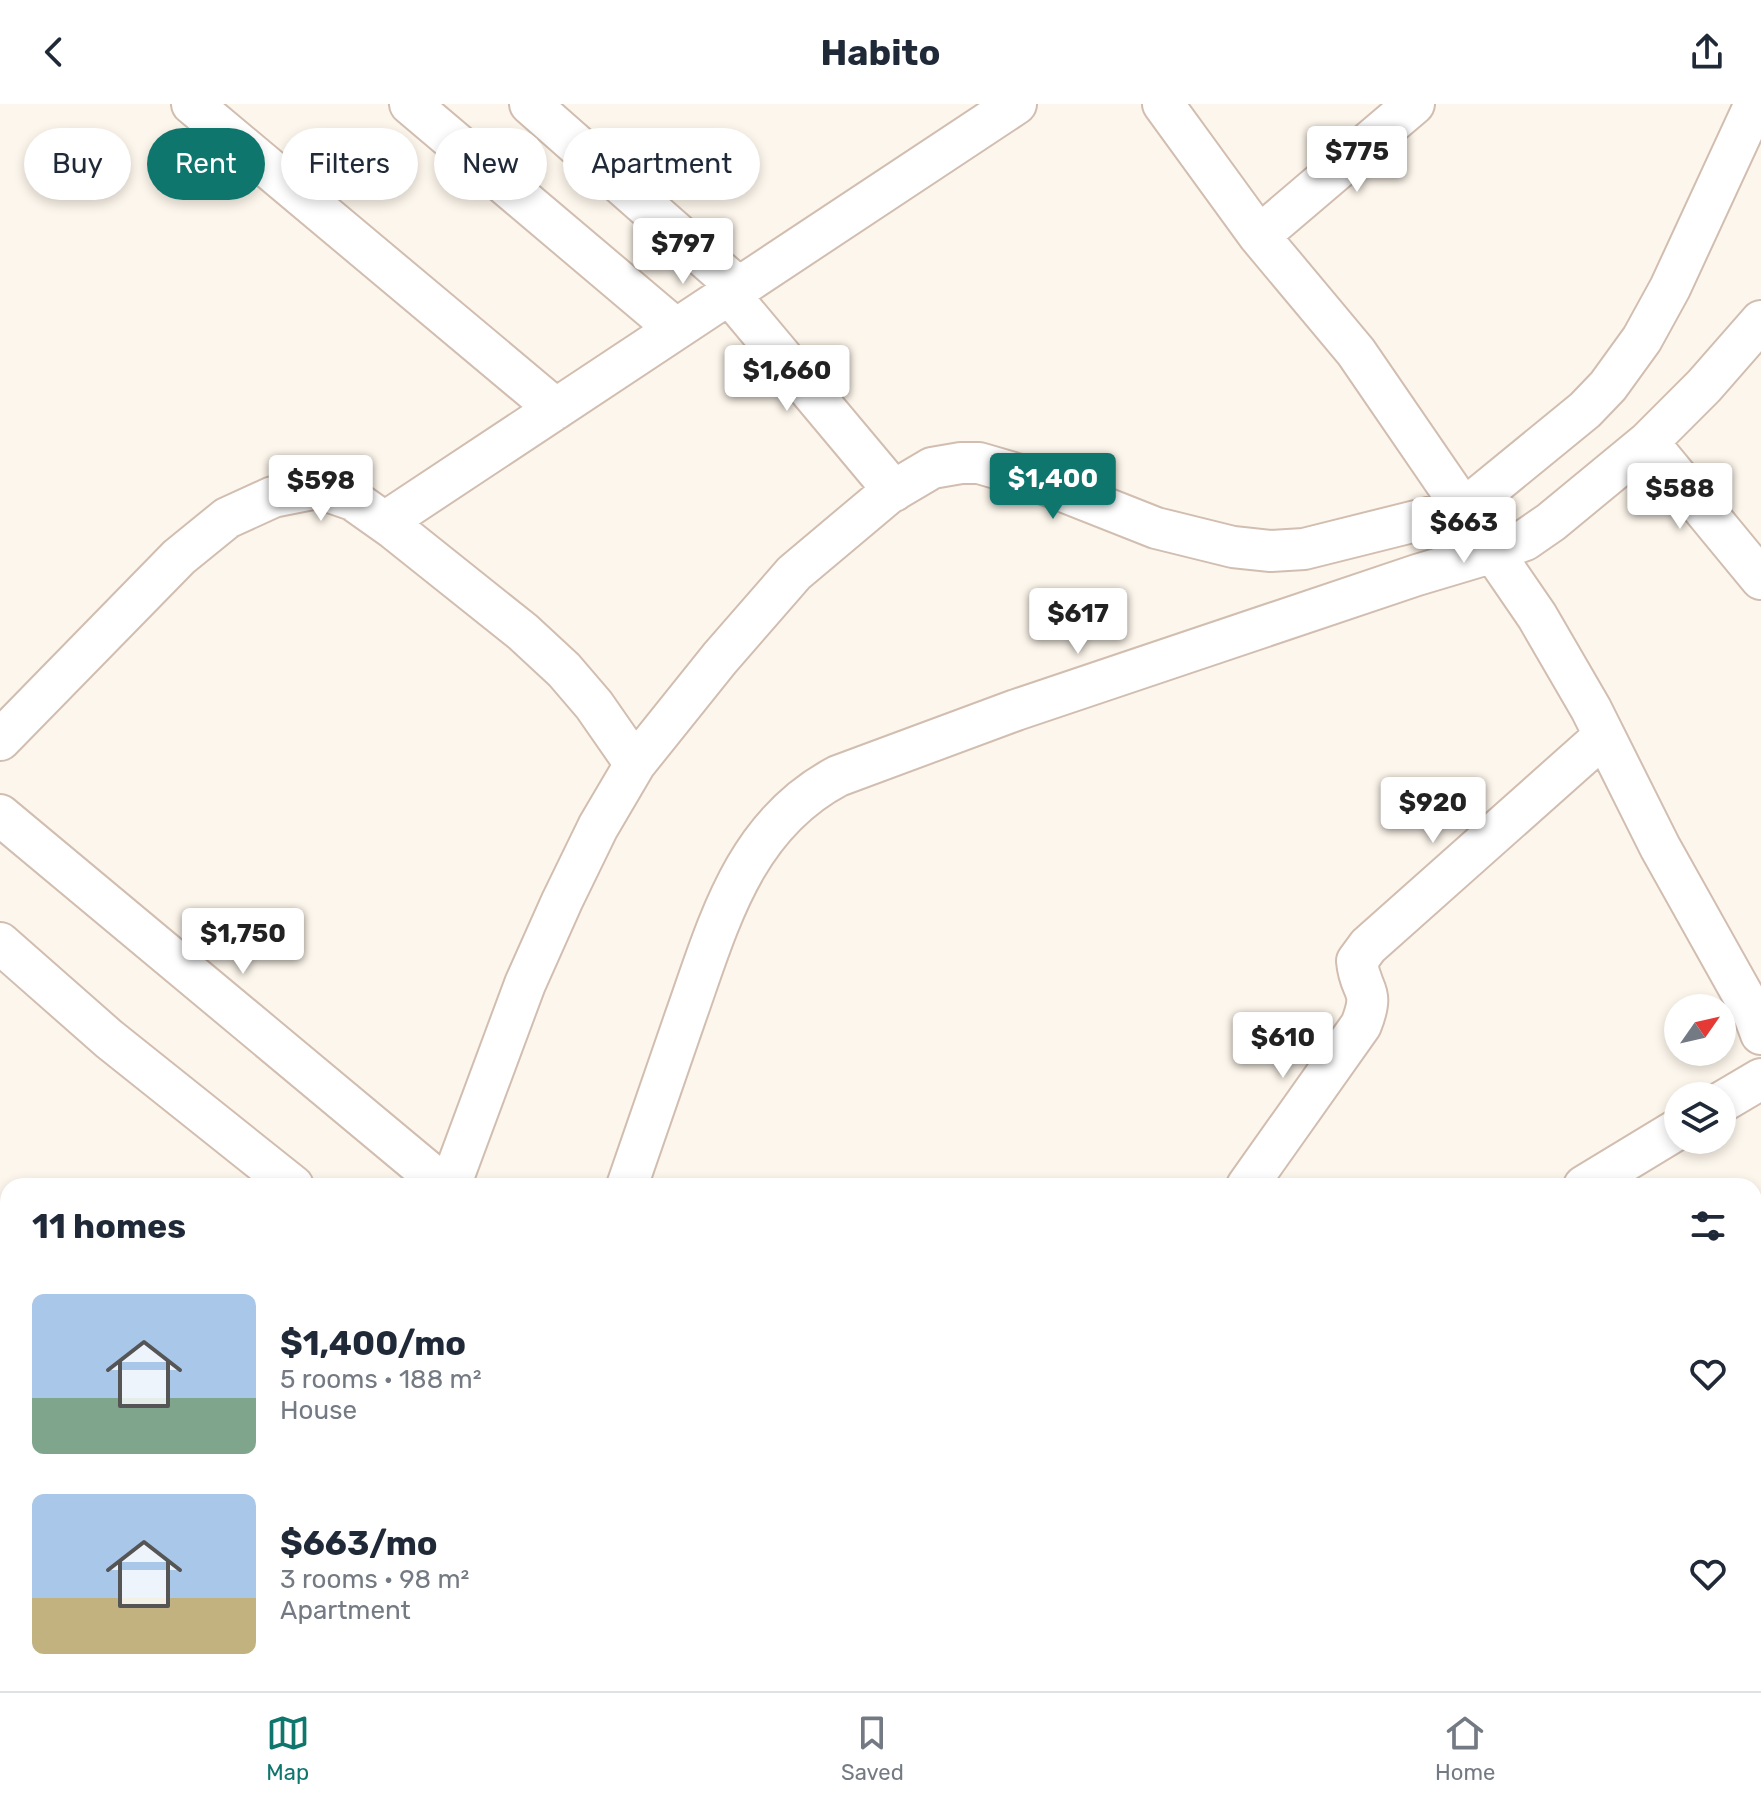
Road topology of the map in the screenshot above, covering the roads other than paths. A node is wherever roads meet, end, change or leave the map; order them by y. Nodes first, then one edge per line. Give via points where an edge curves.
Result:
1 (192, 104) edge
2 (410, 104) edge
3 (530, 104) edge
4 (1016, 104) edge
5 (1163, 104) edge
6 (1414, 104) edge
7 (1755, 104) edge
8 (1259, 236) junction
9 (734, 291) junction
10 (1761, 321) edge
11 (676, 329) junction
12 (556, 409) junction
13 (1648, 442) junction
14 (894, 491) junction
15 (1464, 509) junction
16 (385, 522) junction
17 (1494, 552) junction
18 (1761, 579) edge
19 (1604, 736) junction
20 (0, 740) edge
21 (635, 764) junction
22 (0, 815) edge
23 (0, 943) edge
24 (1749, 979) edge
25 (1761, 1034) edge
26 (1761, 1079) edge
27 (1736, 1094) edge
28 (1664, 1137) edge
29 (283, 1178) edge
30 (437, 1178) edge
31 (450, 1178) edge
32 (630, 1178) edge
33 (1253, 1178) edge
34 (1597, 1178) edge

1 - 12 street
2 - 11 street
3 - 9 street
4 - 9 street
5 - 8 street
6 - 8 street
7 - 15 street via 1642,339 1585,410
8 - 15 street via 1356,352
9 - 11 street
9 - 14 street
10 - 13 street
11 - 12 street
12 - 16 street
13 - 17 street via 1551,522
13 - 18 street
14 - 15 street via 932,468 979,463 1156,528 1271,551 1304,549
14 - 21 street via 794,573
15 - 17 street
16 - 20 street via 353,500 318,488 273,497 227,518 179,557
16 - 21 street via 564,670
17 - 19 street via 1537,616
17 - 32 street via 1016,710 817,787 758,846 727,900
19 - 24 street via 1660,847
19 - 33 street via 1368,946 1357,961 1368,993 1361,1025
21 - 31 street via 598,827 544,943
22 - 30 street
23 - 29 street via 109,1039
24 - 25 street
26 - 27 street
28 - 34 street

